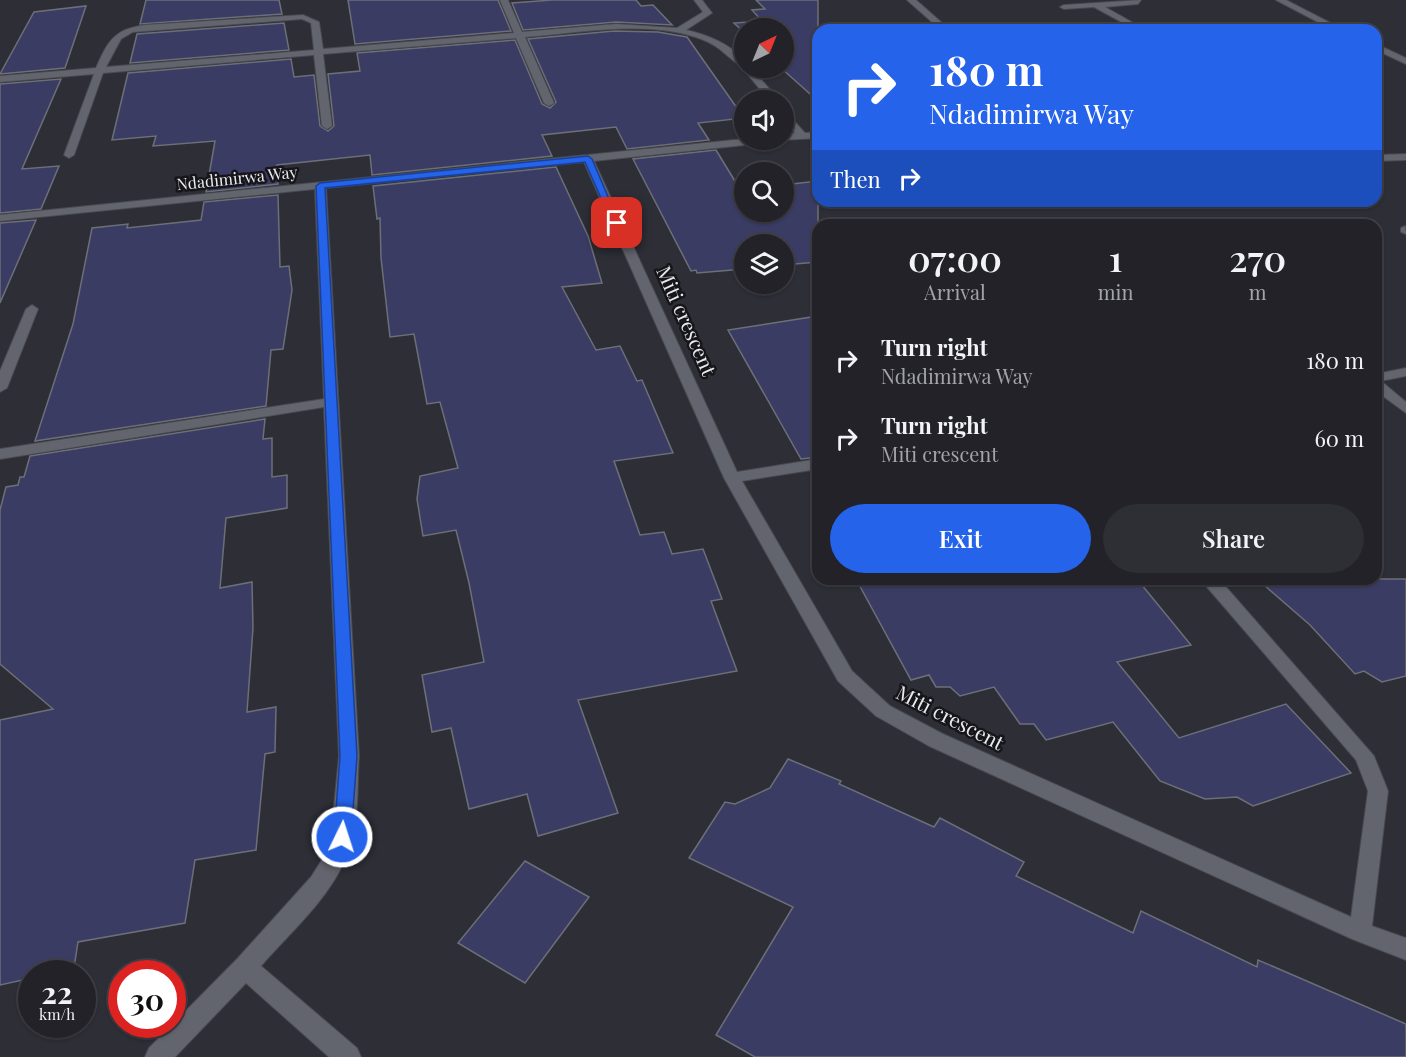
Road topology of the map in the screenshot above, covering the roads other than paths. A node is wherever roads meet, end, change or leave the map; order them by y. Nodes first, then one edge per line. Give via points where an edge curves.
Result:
1 (504, 0) edge
2 (698, 0) edge
3 (911, 0) edge
4 (1280, 0) edge
5 (1138, 2) dead end
6 (1095, 5) junction
7 (1064, 7) dead end
8 (939, 24) edge
9 (1131, 24) edge
10 (1328, 24) edge
11 (678, 31) junction
12 (518, 35) junction
13 (1382, 50) edge
14 (316, 52) junction
15 (734, 54) edge
16 (1406, 61) edge
17 (101, 70) junction
18 (755, 78) edge
19 (0, 79) edge
20 (766, 90) edge
21 (549, 103) dead end
22 (794, 125) edge
23 (327, 126) dead end
24 (802, 135) junction
25 (812, 135) edge
26 (794, 136) edge
27 (734, 143) edge
28 (69, 155) dead end
29 (1406, 157) edge
30 (1382, 158) edge
31 (588, 159) junction
32 (320, 186) junction
33 (0, 218) edge
34 (32, 309) dead end
35 (1406, 372) edge
36 (1382, 377) edge
37 (0, 388) edge
38 (1382, 389) edge
39 (331, 402) junction
40 (1406, 409) edge
41 (0, 454) edge
42 (812, 465) edge
43 (732, 478) junction
44 (1214, 585) edge
45 (1360, 932) junction
46 (1406, 950) edge
47 (245, 967) junction
48 (158, 1057) edge
49 (348, 1057) edge

1 - 12 street
2 - 11 street via 708,13
3 - 8 street
4 - 10 street
5 - 6 street
6 - 7 street
6 - 9 street
11 - 12 street via 616,27
11 - 15 street via 716,42
12 - 14 street
12 - 21 street
13 - 16 street
14 - 17 street
14 - 17 street via 315,22 303,17 145,28 117,38
14 - 23 street
17 - 19 street
17 - 28 street
18 - 20 street
22 - 24 street
24 - 25 street
24 - 26 street
27 - 31 street, Ndadimirwa Way
29 - 30 street
31 - 32 street, Ndadimirwa Way
31 - 43 street, Miti crescent
32 - 33 street, Ndadimirwa Way
32 - 39 street
34 - 37 street
35 - 36 street
38 - 40 street
39 - 41 street
39 - 47 street via 349,756 342,837 335,859 319,884
42 - 43 street
43 - 45 street, Miti crescent via 845,676 884,711 936,740
44 - 45 street via 1364,756 1378,791
45 - 46 street, Miti crescent
47 - 48 street
47 - 49 street

